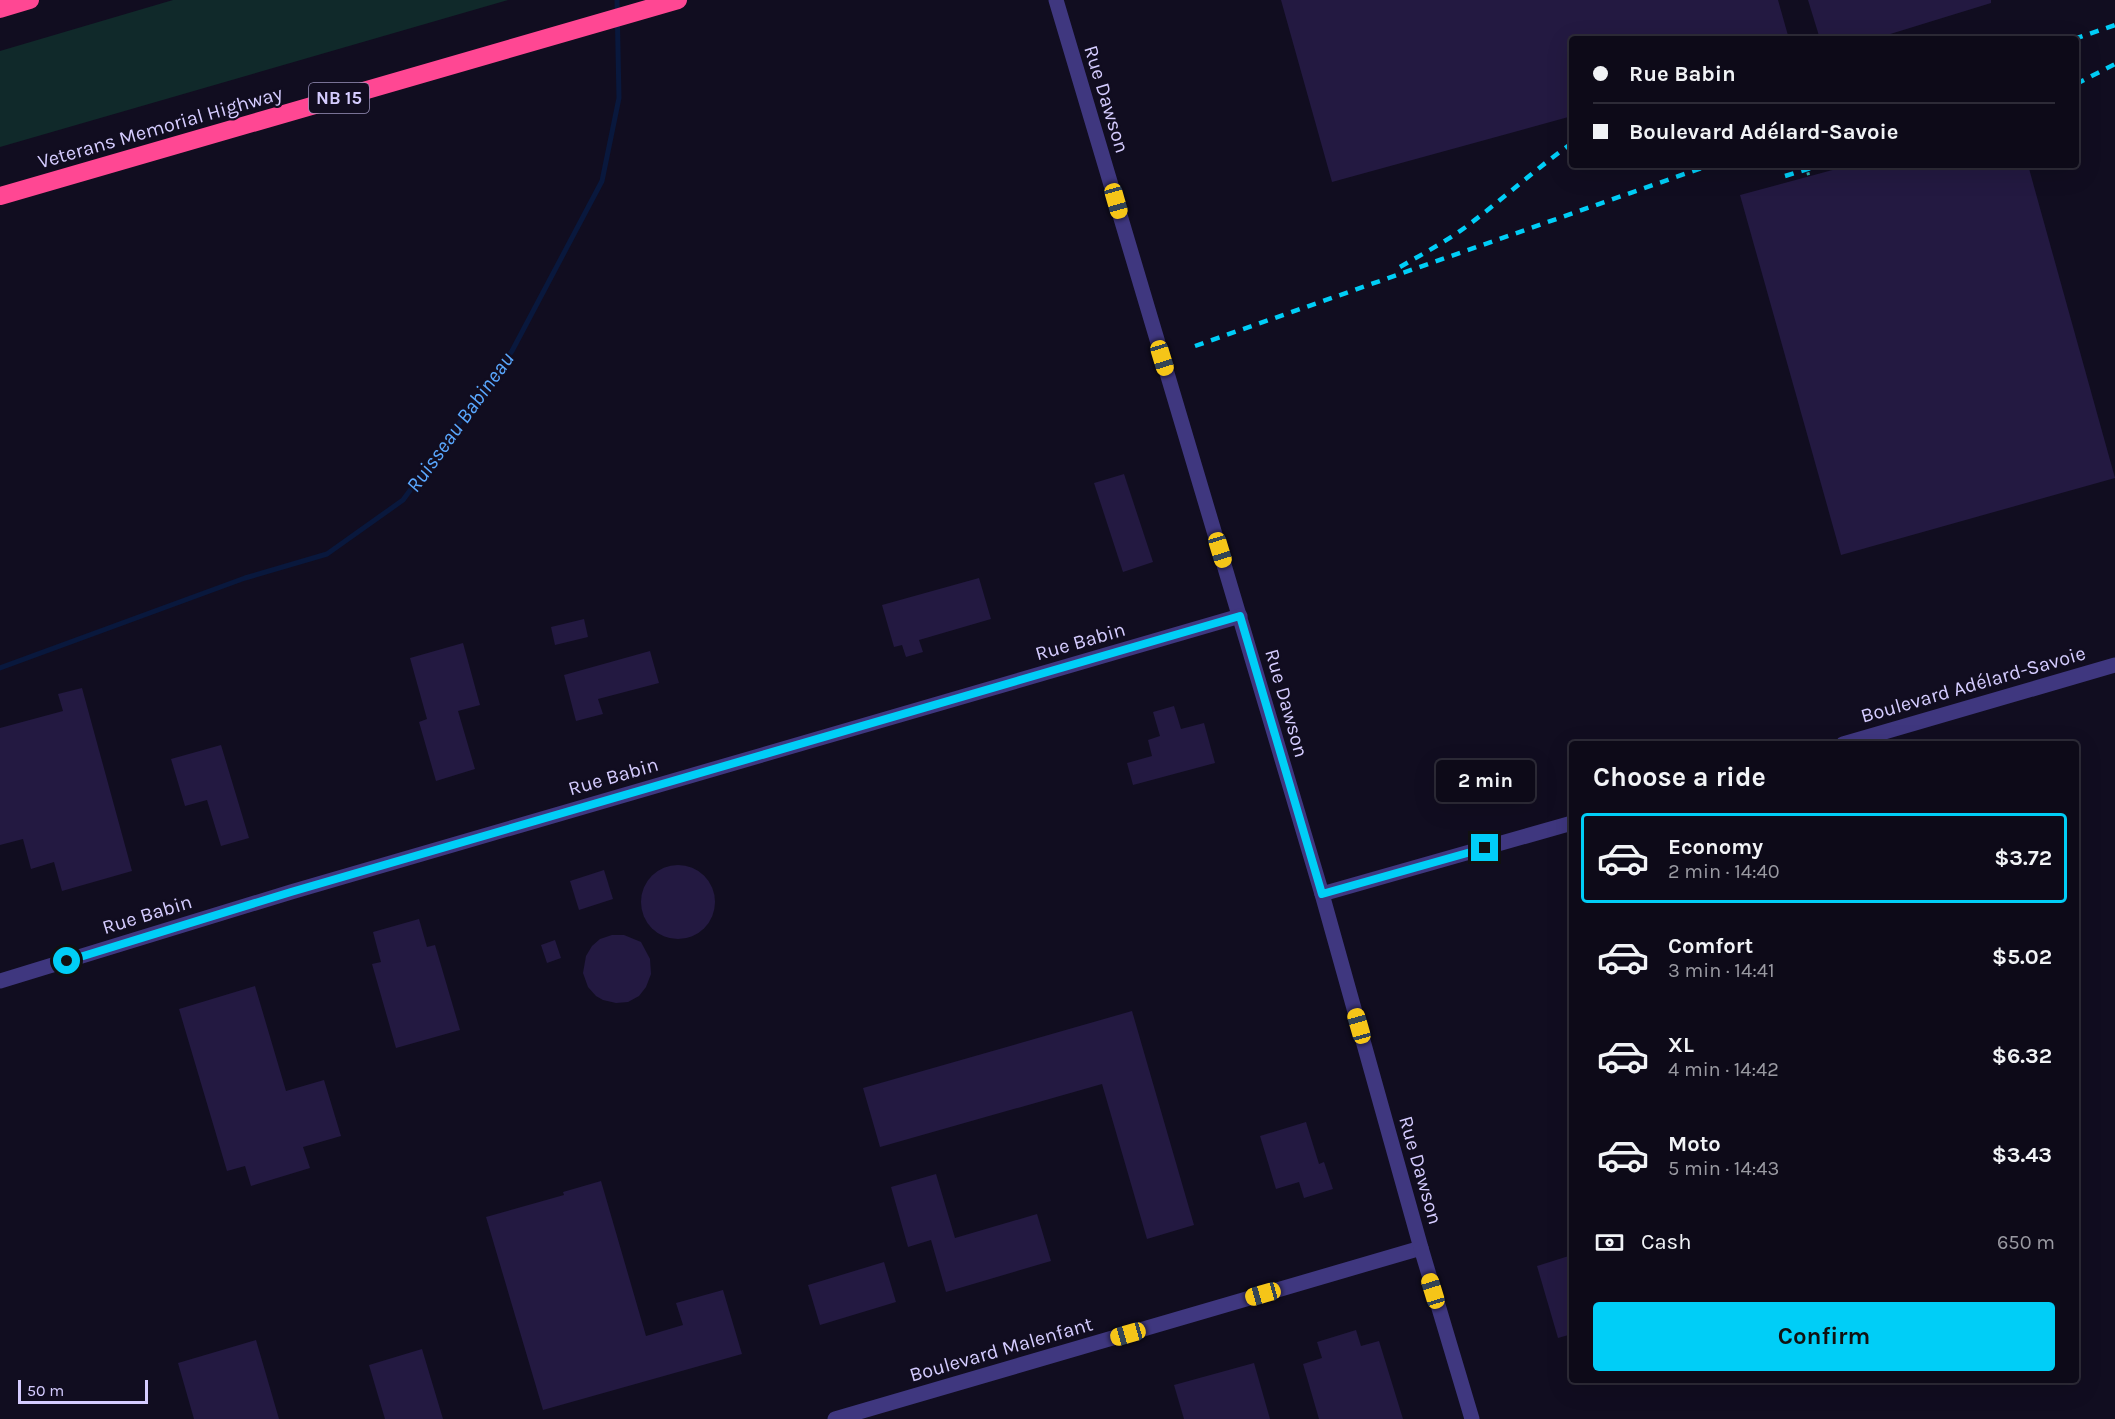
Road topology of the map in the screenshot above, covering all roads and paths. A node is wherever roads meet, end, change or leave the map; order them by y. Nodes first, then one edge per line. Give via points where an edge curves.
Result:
1 (30, 0) edge
2 (678, 0) edge
3 (1056, 0) edge
4 (0, 9) edge
5 (1807, 168) edge
6 (1809, 177) dead end
7 (0, 196) edge
8 (1240, 616) junction
9 (2115, 665) edge
10 (1853, 741) edge
11 (1569, 824) edge
12 (1322, 894) junction
13 (0, 981) edge
14 (1421, 1248) junction
15 (835, 1419) edge
16 (1472, 1419) edge

1 - 4 highway
2 - 7 highway, Veterans Memorial Highway / NB 15
3 - 8 street, Rue Dawson
5 - 6 path, bridge
8 - 12 street, Rue Dawson
8 - 13 street, Rue Babin via 291,892
9 - 10 street, Boulevard Adélard-Savoie
11 - 12 street
12 - 14 street, Rue Dawson
14 - 15 street, Boulevard Malenfant
14 - 16 street, Rue Dawson

